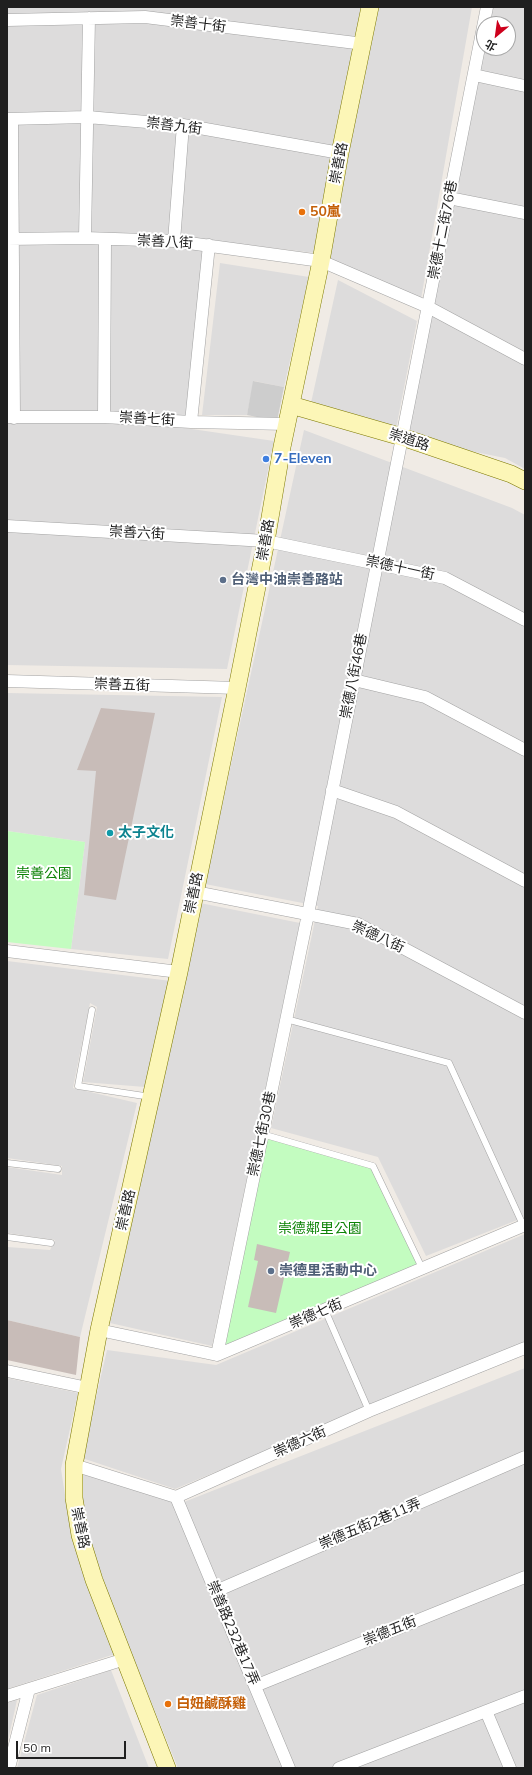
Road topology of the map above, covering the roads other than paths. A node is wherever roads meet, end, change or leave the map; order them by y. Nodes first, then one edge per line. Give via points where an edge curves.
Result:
1 (370, 7) edge
2 (487, 7) edge
3 (60, 12) edge
4 (145, 12) edge
5 (89, 18) junction
6 (7, 20) edge
7 (364, 44) junction
8 (474, 75) junction
9 (525, 86) edge
10 (87, 117) junction
11 (9, 119) edge
12 (183, 126) junction
13 (340, 153) junction
14 (449, 198) junction
15 (525, 213) edge
16 (85, 238) junction
17 (10, 239) edge
18 (105, 240) junction
19 (174, 242) junction
20 (209, 245) junction
21 (321, 261) junction
22 (428, 307) junction
23 (525, 359) edge
24 (291, 405) junction
25 (104, 417) junction
26 (11, 418) edge
27 (191, 422) junction
28 (287, 424) junction
29 (402, 437) junction
30 (525, 481) edge
31 (7, 526) edge
32 (266, 541) junction
33 (376, 564) junction
34 (525, 620) edge
35 (354, 680) junction
36 (7, 681) edge
37 (237, 688) junction
38 (525, 750) edge
39 (332, 790) junction
40 (525, 881) edge
41 (194, 892) junction
42 (308, 914) junction
43 (7, 951) edge
44 (178, 972) junction
45 (92, 1010) dead end
46 (525, 1013) edge
47 (286, 1019) junction
48 (151, 1097) junction
49 (262, 1134) junction
50 (7, 1163) edge
51 (58, 1169) dead end
52 (524, 1225) edge
53 (7, 1237) edge
54 (51, 1243) dead end
55 (422, 1268) junction
56 (325, 1310) junction
57 (99, 1330) junction
58 (525, 1348) edge
59 (217, 1355) junction
60 (7, 1371) edge
61 (88, 1388) junction
62 (369, 1411) junction
63 (525, 1457) edge
64 (74, 1465) junction
65 (176, 1497) junction
66 (525, 1577) edge
67 (216, 1591) junction
68 (125, 1659) junction
69 (255, 1686) junction
70 (29, 1689) junction
71 (7, 1696) edge
72 (525, 1696) edge
73 (486, 1712) junction
74 (9, 1768) edge
75 (167, 1768) edge
76 (289, 1768) edge
77 (339, 1768) edge
78 (510, 1768) edge

1 - 7 street, 崇善路
2 - 8 street, 崇德十二街76巷
3 - 5 street, 崇善十街
3 - 6 street, 崇善十街
4 - 5 street, 崇善十街
4 - 7 street, 崇善十街
5 - 10 street
7 - 13 street, 崇善路
8 - 9 street
8 - 14 street, 崇德十二街76巷
10 - 11 street, 崇善九街
10 - 12 street, 崇善九街
10 - 16 street
11 - 17 street
12 - 13 street, 崇善九街
12 - 19 street
13 - 21 street, 崇善路
14 - 15 street
14 - 22 street, 崇德十二街76巷
16 - 17 street, 崇善八街
16 - 18 street, 崇善八街
17 - 26 street
18 - 19 street, 崇善八街
18 - 25 street
19 - 20 street, 崇善八街
20 - 21 street, 崇善八街
20 - 27 street
21 - 22 street, 崇善八街
21 - 24 street, 崇善路
22 - 23 street, 崇善八街
22 - 29 street, 崇德十二街76巷
24 - 28 street, 崇善路
24 - 29 street, 崇道路
25 - 26 street, 崇善七街
25 - 27 street, 崇善七街
27 - 28 street, 崇善七街
28 - 32 street, 崇善路
29 - 30 street, 崇道路
29 - 33 street, 崇德八街46巷
31 - 32 street, 崇善六街
32 - 33 street, 崇德十一街
32 - 37 street, 崇善路
33 - 34 street, 崇德十一街 via 445,578
33 - 35 street, 崇德八街46巷
35 - 38 street via 425,697
35 - 39 street, 崇德八街46巷
36 - 37 street, 崇善五街
37 - 41 street, 崇善路
39 - 40 street via 396,812
39 - 42 street, 崇德八街46巷
41 - 42 street, 崇德八街
41 - 44 street, 崇善路
42 - 46 street, 崇德八街 via 358,924
42 - 47 street, 崇德七街30巷
43 - 44 street
44 - 48 street, 崇善路
45 - 48 lane via 78,1086
47 - 49 street, 崇德七街30巷
47 - 52 lane via 449,1063
48 - 57 street, 崇善路
49 - 55 lane via 374,1166
49 - 59 street, 崇德七街30巷
50 - 51 lane
52 - 55 street, 崇德七街
53 - 54 lane
55 - 56 street, 崇德七街
56 - 59 street, 崇德七街
56 - 62 lane
57 - 59 street
57 - 61 street, 崇善路
58 - 62 street, 崇德六街
60 - 61 street
61 - 64 street, 崇善路
62 - 65 street, 崇德六街
63 - 67 street, 崇德五街2巷11弄
64 - 65 street
64 - 68 street, 崇善路 via 74,1498 80,1535 94,1580
65 - 67 street, 崇善路232巷17弄
66 - 69 street, 崇德五街
67 - 69 street, 崇善路232巷17弄
68 - 70 street
68 - 75 street, 崇善路
69 - 76 street, 崇善路232巷17弄
70 - 71 street
70 - 74 street
72 - 73 street
73 - 77 street
73 - 78 street

